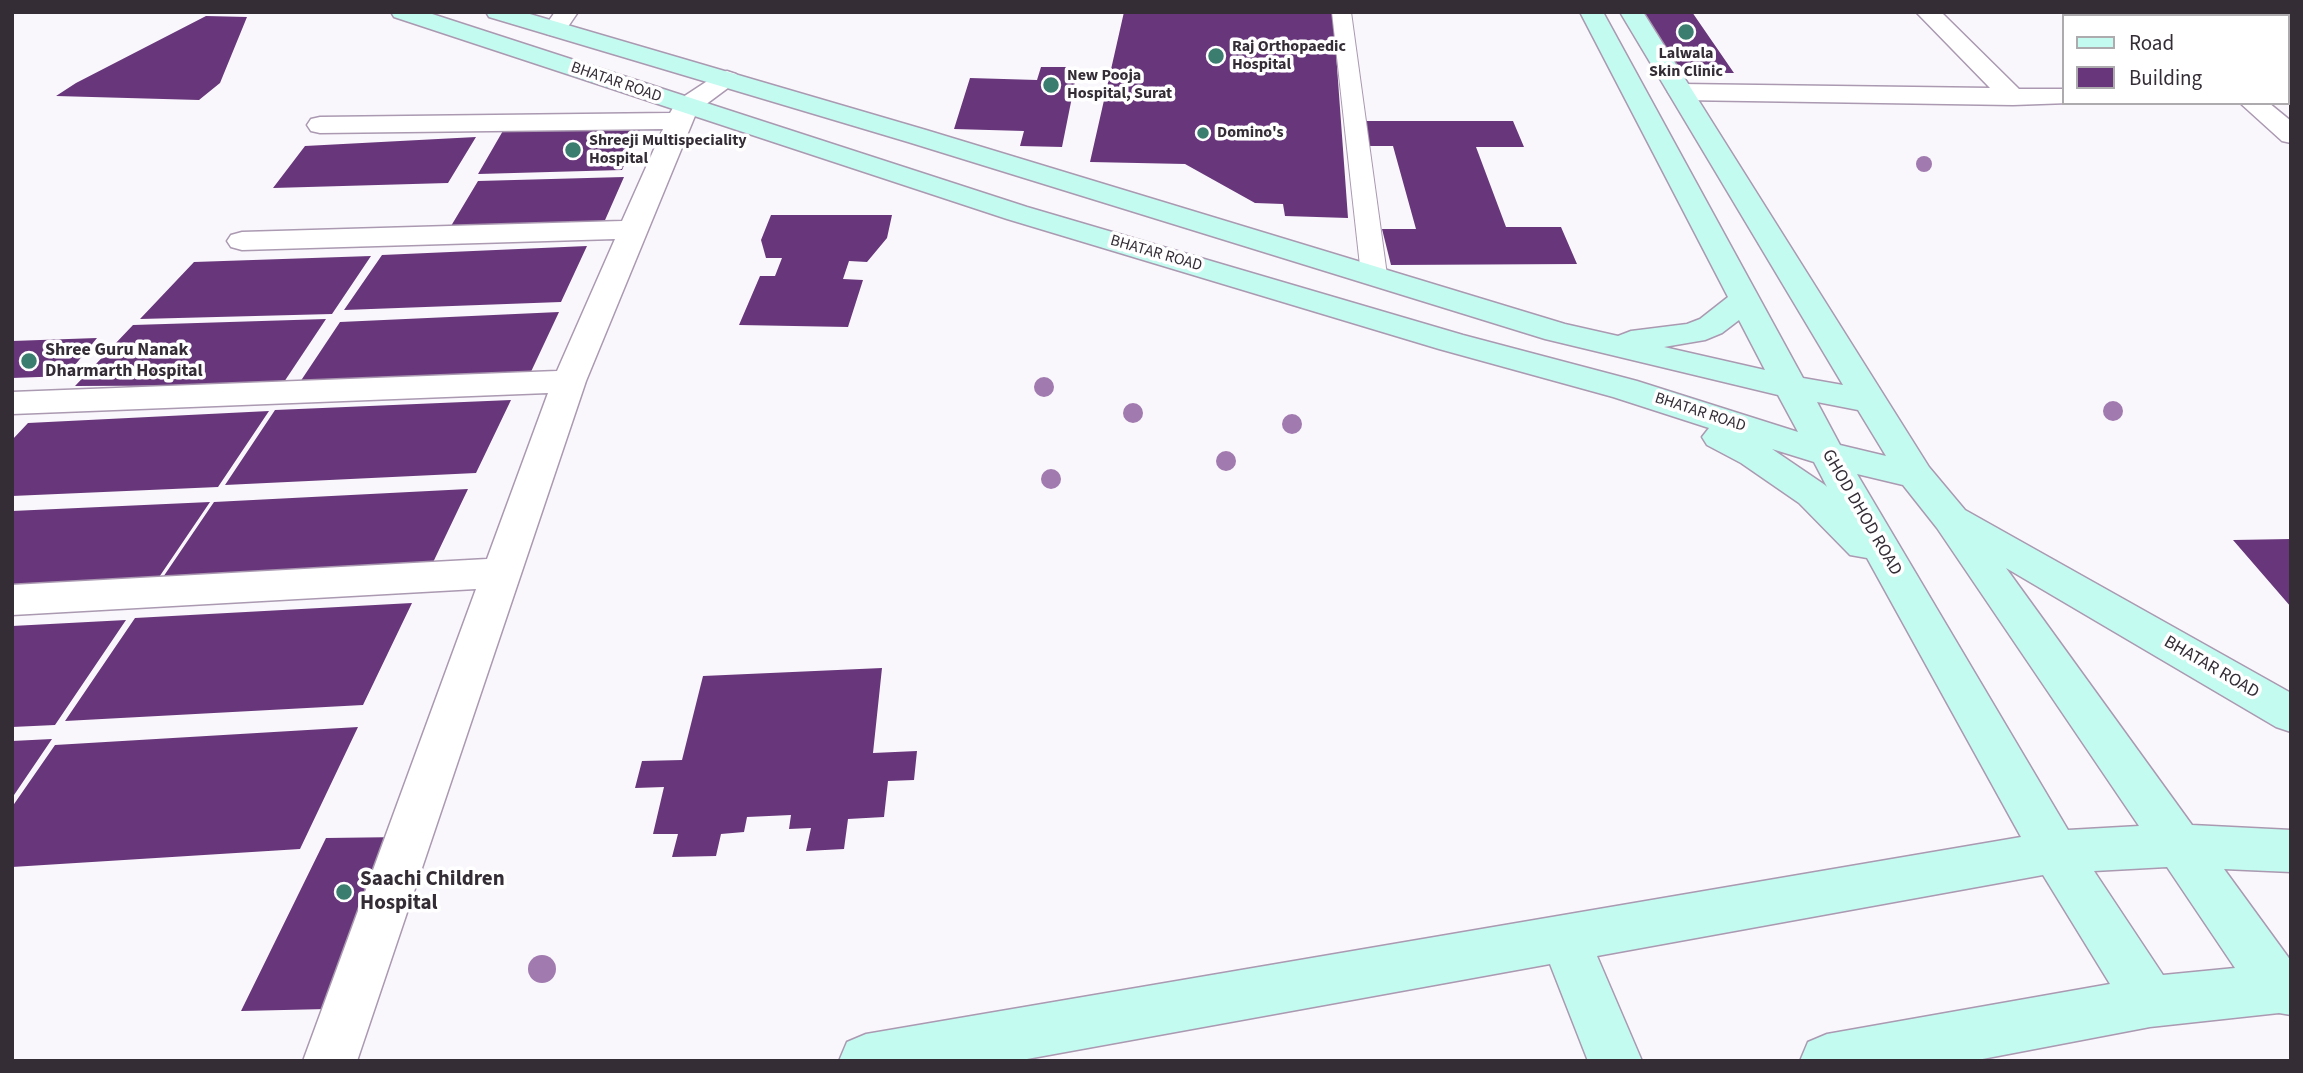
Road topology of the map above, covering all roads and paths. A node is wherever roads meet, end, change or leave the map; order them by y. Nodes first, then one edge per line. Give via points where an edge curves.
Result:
1 (402, 12) edge
2 (497, 12) edge
3 (1341, 12) edge
4 (1591, 12) edge
5 (1631, 12) edge
6 (1927, 12) edge
7 (561, 21) edge
8 (727, 79) junction
9 (1681, 92) junction
10 (2013, 97) junction
11 (2062, 97) edge
12 (2255, 105) edge
13 (683, 114) junction
14 (320, 125) dead end
15 (2291, 135) edge
16 (634, 230) junction
17 (242, 241) dead end
18 (1374, 275) junction
19 (1744, 300) junction
20 (1597, 343) junction
21 (569, 381) junction
22 (1791, 387) junction
23 (1625, 388) junction
24 (1872, 401) junction
25 (12, 403) edge
26 (1827, 454) junction
27 (1916, 476) junction
28 (1950, 518) junction
29 (502, 573) junction
30 (1905, 590) junction
31 (12, 600) edge
32 (2291, 714) edge
33 (2179, 845) junction
34 (2291, 851) edge
35 (2056, 852) junction
36 (1564, 938) junction
37 (2285, 989) edge
38 (2150, 1002) junction
39 (330, 1061) edge
40 (866, 1061) edge
41 (1615, 1061) edge
42 (1827, 1061) edge

1 - 13 main road, BHATAR ROAD
2 - 7 main road
3 - 18 lane
4 - 19 main road, GHOD DHOD ROAD
5 - 9 main road
6 - 10 street
7 - 8 main road
8 - 13 street
8 - 18 main road
9 - 10 street
9 - 24 main road
10 - 11 street
12 - 15 street
13 - 14 street
13 - 16 street
13 - 23 main road, BHATAR ROAD via 1451,342
16 - 17 street
16 - 21 street
18 - 20 main road
19 - 20 main road via 1711,326 1693,333
19 - 22 main road, GHOD DHOD ROAD
20 - 22 main road
21 - 25 street
21 - 29 street
22 - 24 main road
22 - 26 main road, GHOD DHOD ROAD
23 - 26 main road, BHATAR ROAD
23 - 30 main road via 1754,454 1812,494
24 - 27 main road
26 - 27 main road, BHATAR ROAD
26 - 30 main road, GHOD DHOD ROAD
27 - 28 main road
28 - 32 main road, BHATAR ROAD
28 - 33 main road
29 - 31 street
29 - 39 street
30 - 35 main road, GHOD DHOD ROAD
33 - 34 main road
33 - 35 main road
33 - 37 main road
35 - 36 main road
35 - 38 main road, GHOD DHOD ROAD
36 - 40 main road
36 - 41 main road
37 - 38 main road
38 - 42 main road

